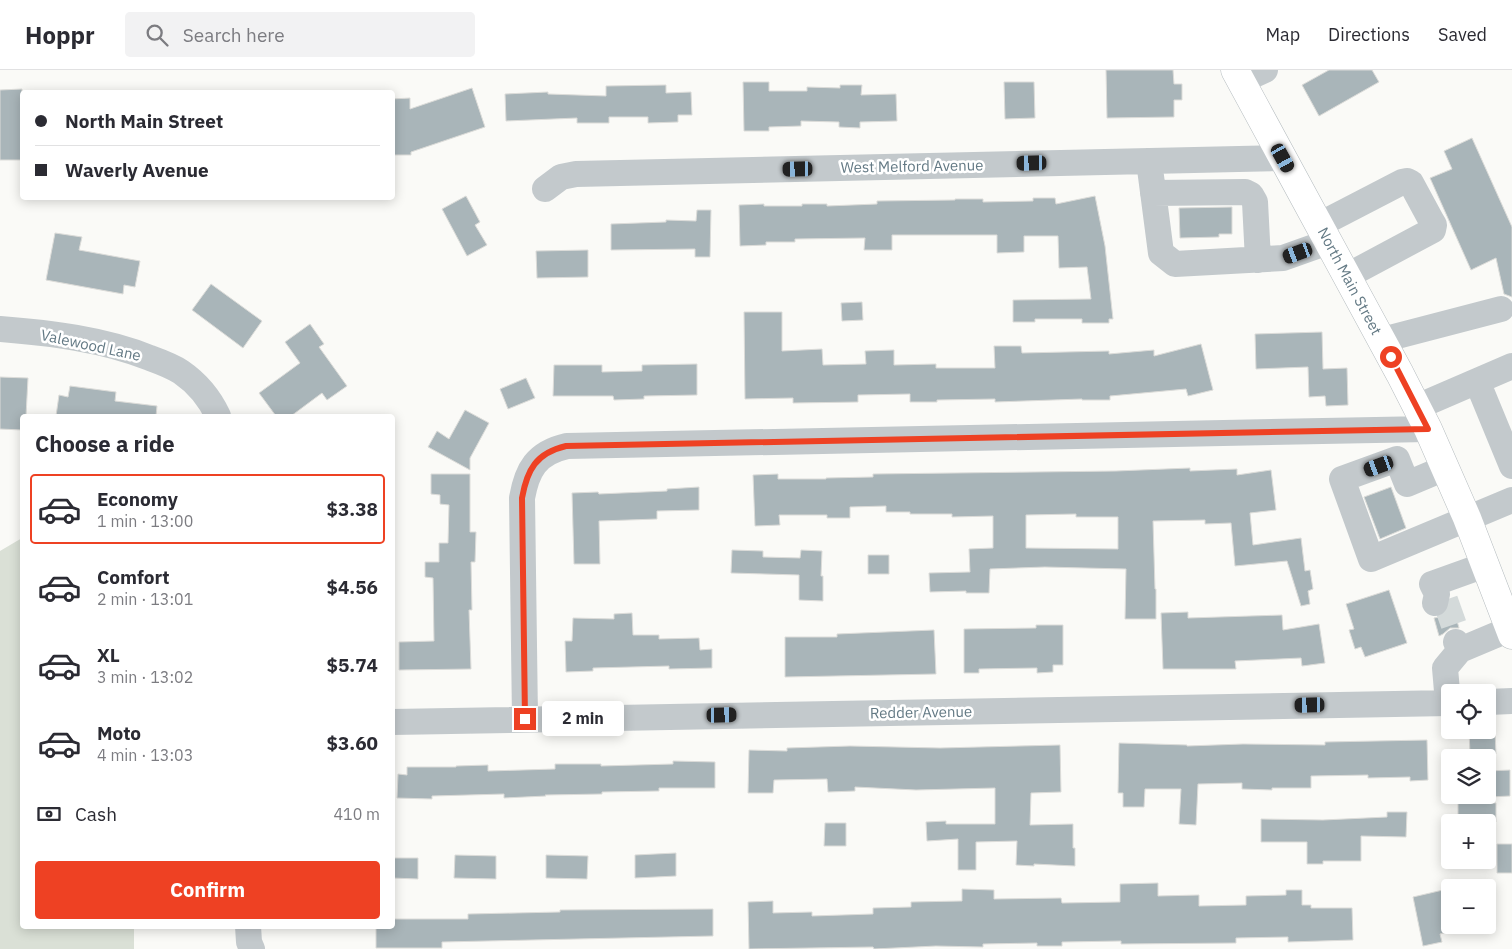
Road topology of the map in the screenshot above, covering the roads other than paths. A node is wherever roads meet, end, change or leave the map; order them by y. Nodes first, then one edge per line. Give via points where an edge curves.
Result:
1 (1247, 74) edge
2 (1283, 158) junction
3 (1149, 161) junction
4 (545, 189) dead end
5 (1153, 193) junction
6 (1324, 233) junction
7 (1258, 260) junction
8 (1347, 276) junction
9 (1501, 309) dead end
10 (0, 329) edge
11 (1382, 340) junction
12 (1512, 366) edge
13 (1477, 381) junction
14 (217, 414) edge
15 (1422, 418) junction
16 (1512, 466) edge
17 (1445, 468) junction
18 (1512, 500) edge
19 (1467, 518) junction
20 (1485, 565) junction
21 (1439, 599) tunnel mouth
22 (1511, 632) edge
23 (1447, 684) edge
24 (1512, 701) edge
25 (1496, 702) edge
26 (1441, 703) edge
27 (525, 719) junction
28 (395, 722) edge
29 (248, 929) edge
30 (252, 949) edge

1 - 2 main road, North Main Street
2 - 3 street, West Melford Avenue
2 - 6 main road, North Main Street
3 - 4 street, West Melford Avenue via 576,174 561,177
3 - 5 street
5 - 7 street via 1161,252 1175,264
5 - 7 street via 1245,192 1250,195 1255,202
6 - 7 street via 1283,258
6 - 8 main road, North Main Street
6 - 8 street via 1402,182 1412,183 1416,190 1434,225 1433,230
8 - 11 main road, North Main Street
9 - 11 street
10 - 14 street, Valewood Lane via 106,344 164,363 197,386
11 - 15 main road, North Main Street
12 - 13 street
13 - 15 street
13 - 16 street
15 - 17 main road, North Main Street
15 - 27 street via 557,448 537,460 526,479 522,498
17 - 19 main road, North Main Street
17 - 19 street via 1407,484 1397,459 1342,479 1372,559
18 - 19 street
19 - 20 main road, North Main Street
20 - 21 street via 1432,584
20 - 22 main road, North Main Street
22 - 23 street via 1455,639 1445,668
24 - 25 street
26 - 27 street, Redder Avenue
27 - 28 street, Redder Avenue
29 - 30 street

